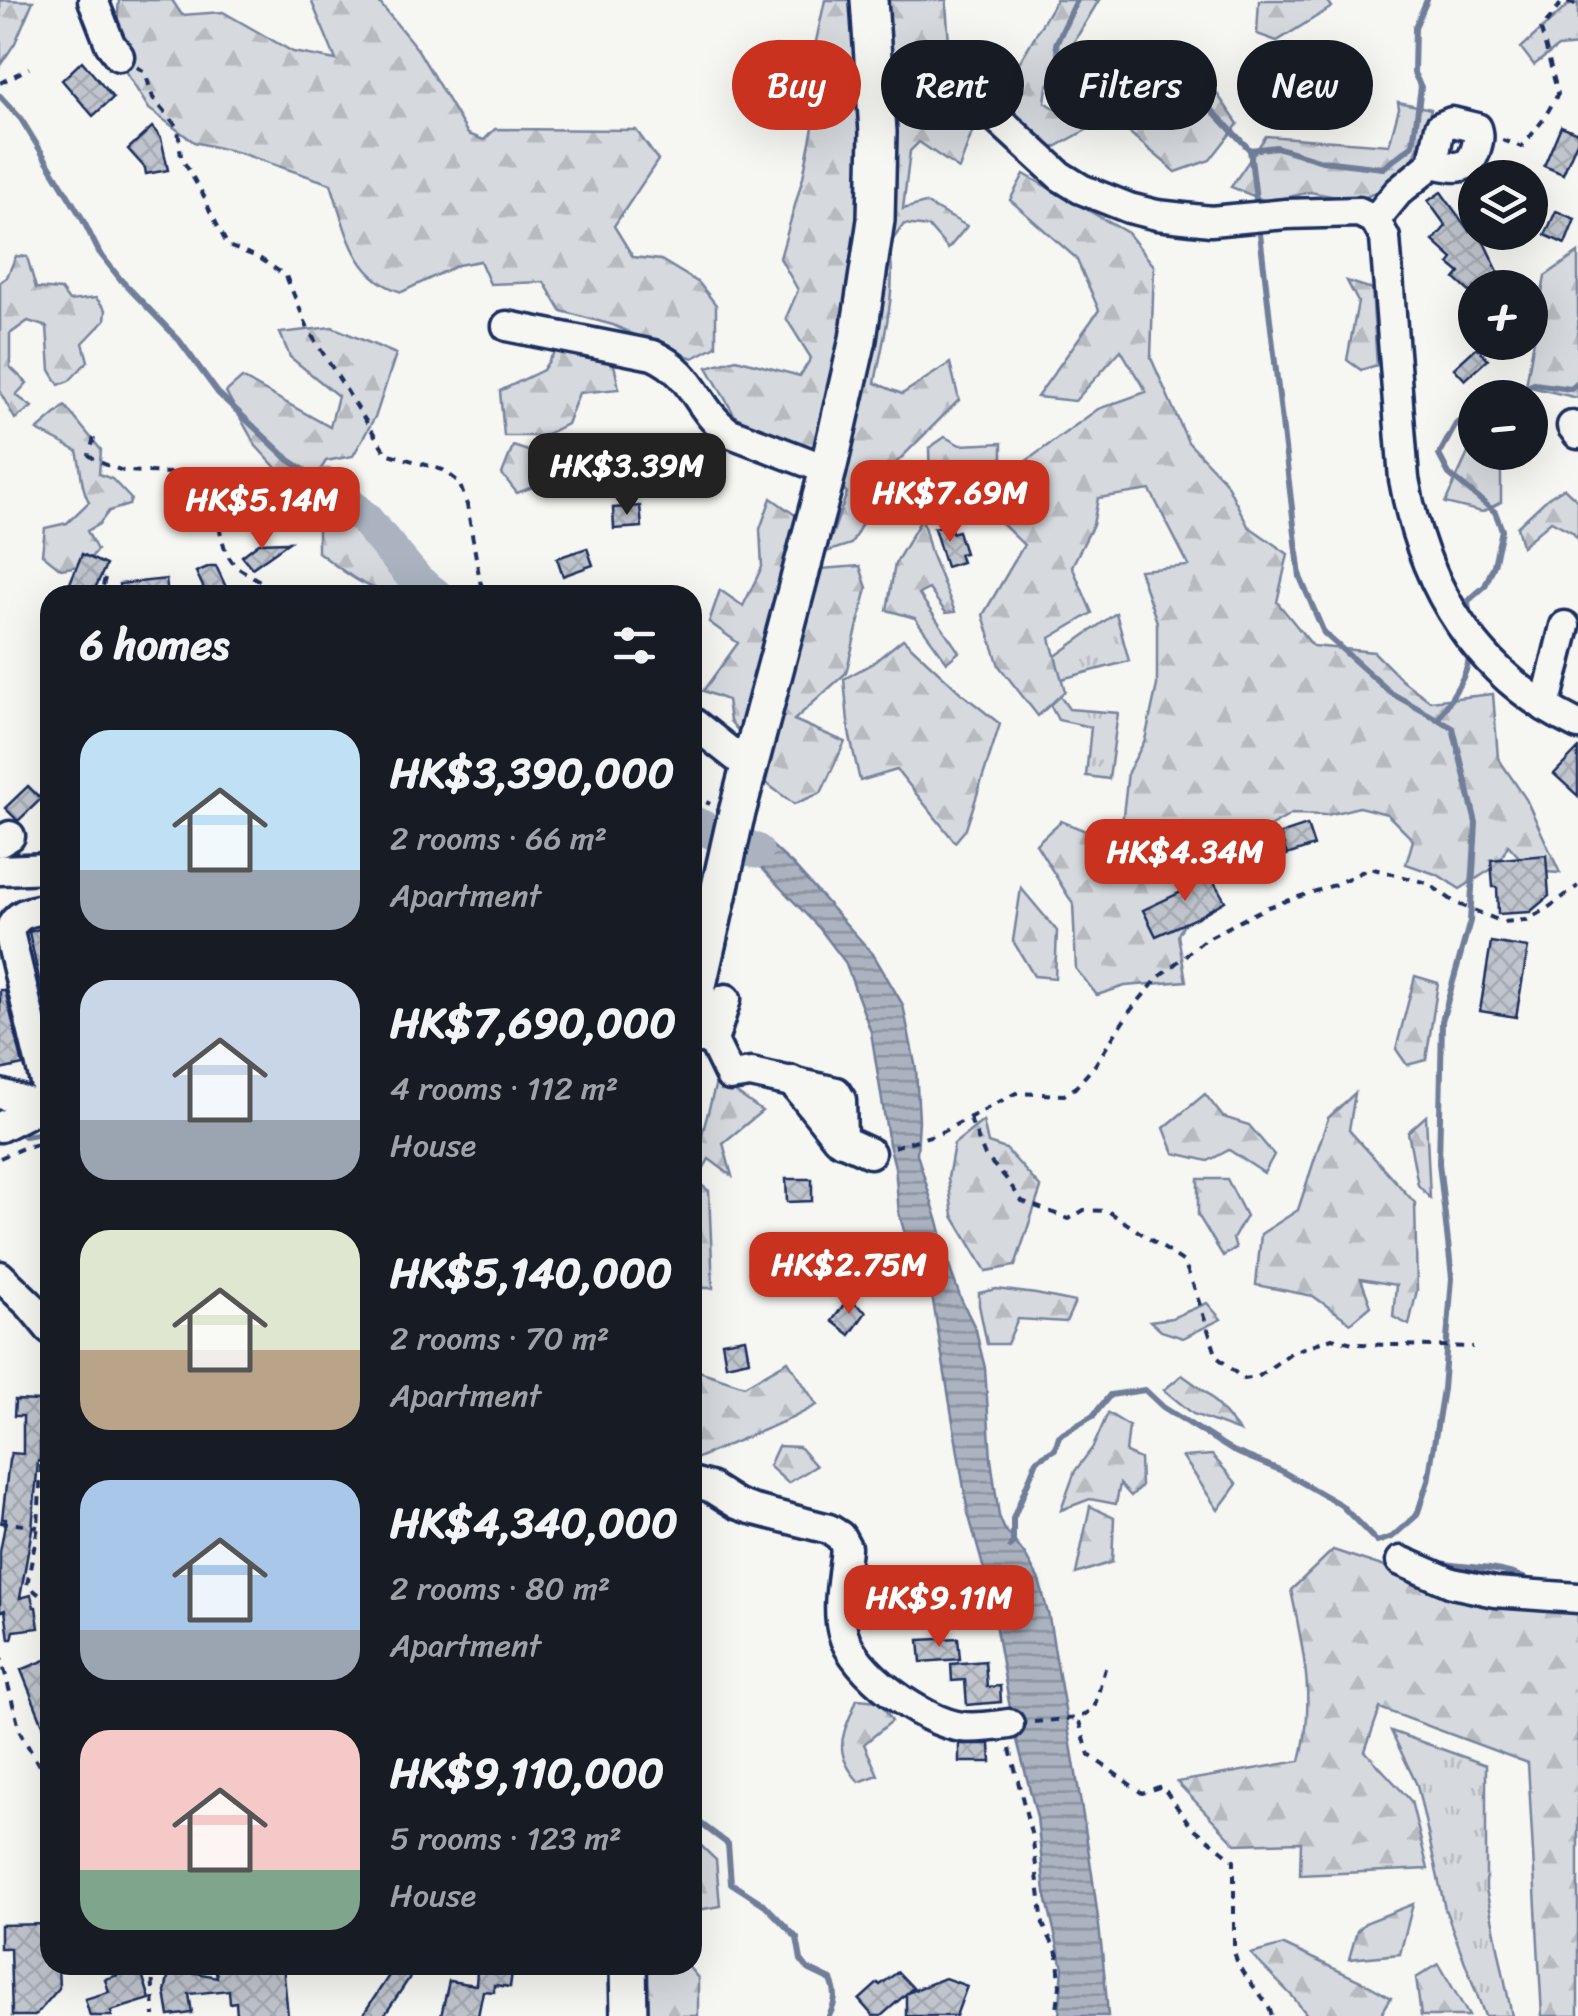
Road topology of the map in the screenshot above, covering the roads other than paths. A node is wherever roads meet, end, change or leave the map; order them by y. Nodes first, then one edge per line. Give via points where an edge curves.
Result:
1 (93, 0) edge
2 (869, 0) edge
3 (119, 56) road end
4 (876, 88) junction
5 (1478, 131) road end
6 (1375, 220) junction
7 (507, 326) dead end
8 (828, 470) junction
9 (1565, 626) dead end
10 (1546, 707) junction
11 (1578, 725) edge
12 (702, 730) edge
13 (750, 767) junction
14 (40, 868) edge
15 (0, 870) edge
16 (40, 910) edge
17 (726, 999) dead end
18 (702, 1013) edge
19 (702, 1027) edge
20 (702, 1034) edge
21 (0, 1094) edge
22 (32, 1111) edge
23 (870, 1153) road end
24 (0, 1276) edge
25 (30, 1306) junction
26 (0, 1311) edge
27 (40, 1318) edge
28 (702, 1485) edge
29 (1402, 1561) dead end
30 (1578, 1598) edge
31 (1006, 1724) road end
32 (628, 1975) edge
33 (629, 2016) edge

1 - 3 street
2 - 4 main road
4 - 6 street via 961,94 1060,176 1129,208 1211,221 1359,212
4 - 8 main road via 876,220
5 - 6 street via 1444,124 1433,163
6 - 10 street via 1385,238 1404,479 1422,552 1465,632 1496,668
7 - 8 street via 669,362 728,432
8 - 13 main road
9 - 10 street
10 - 11 street
12 - 13 street
13 - 18 main road via 723,812 728,861
14 - 15 street
16 - 22 street via 24,912 8,932
17 - 19 street
20 - 23 street via 730,1076 792,1081 842,1141
21 - 22 street
24 - 25 street
25 - 26 street
25 - 27 street
28 - 31 street via 737,1504 840,1536 846,1547 844,1638 885,1688 925,1714 964,1728
29 - 30 street via 1452,1583
32 - 33 main road

